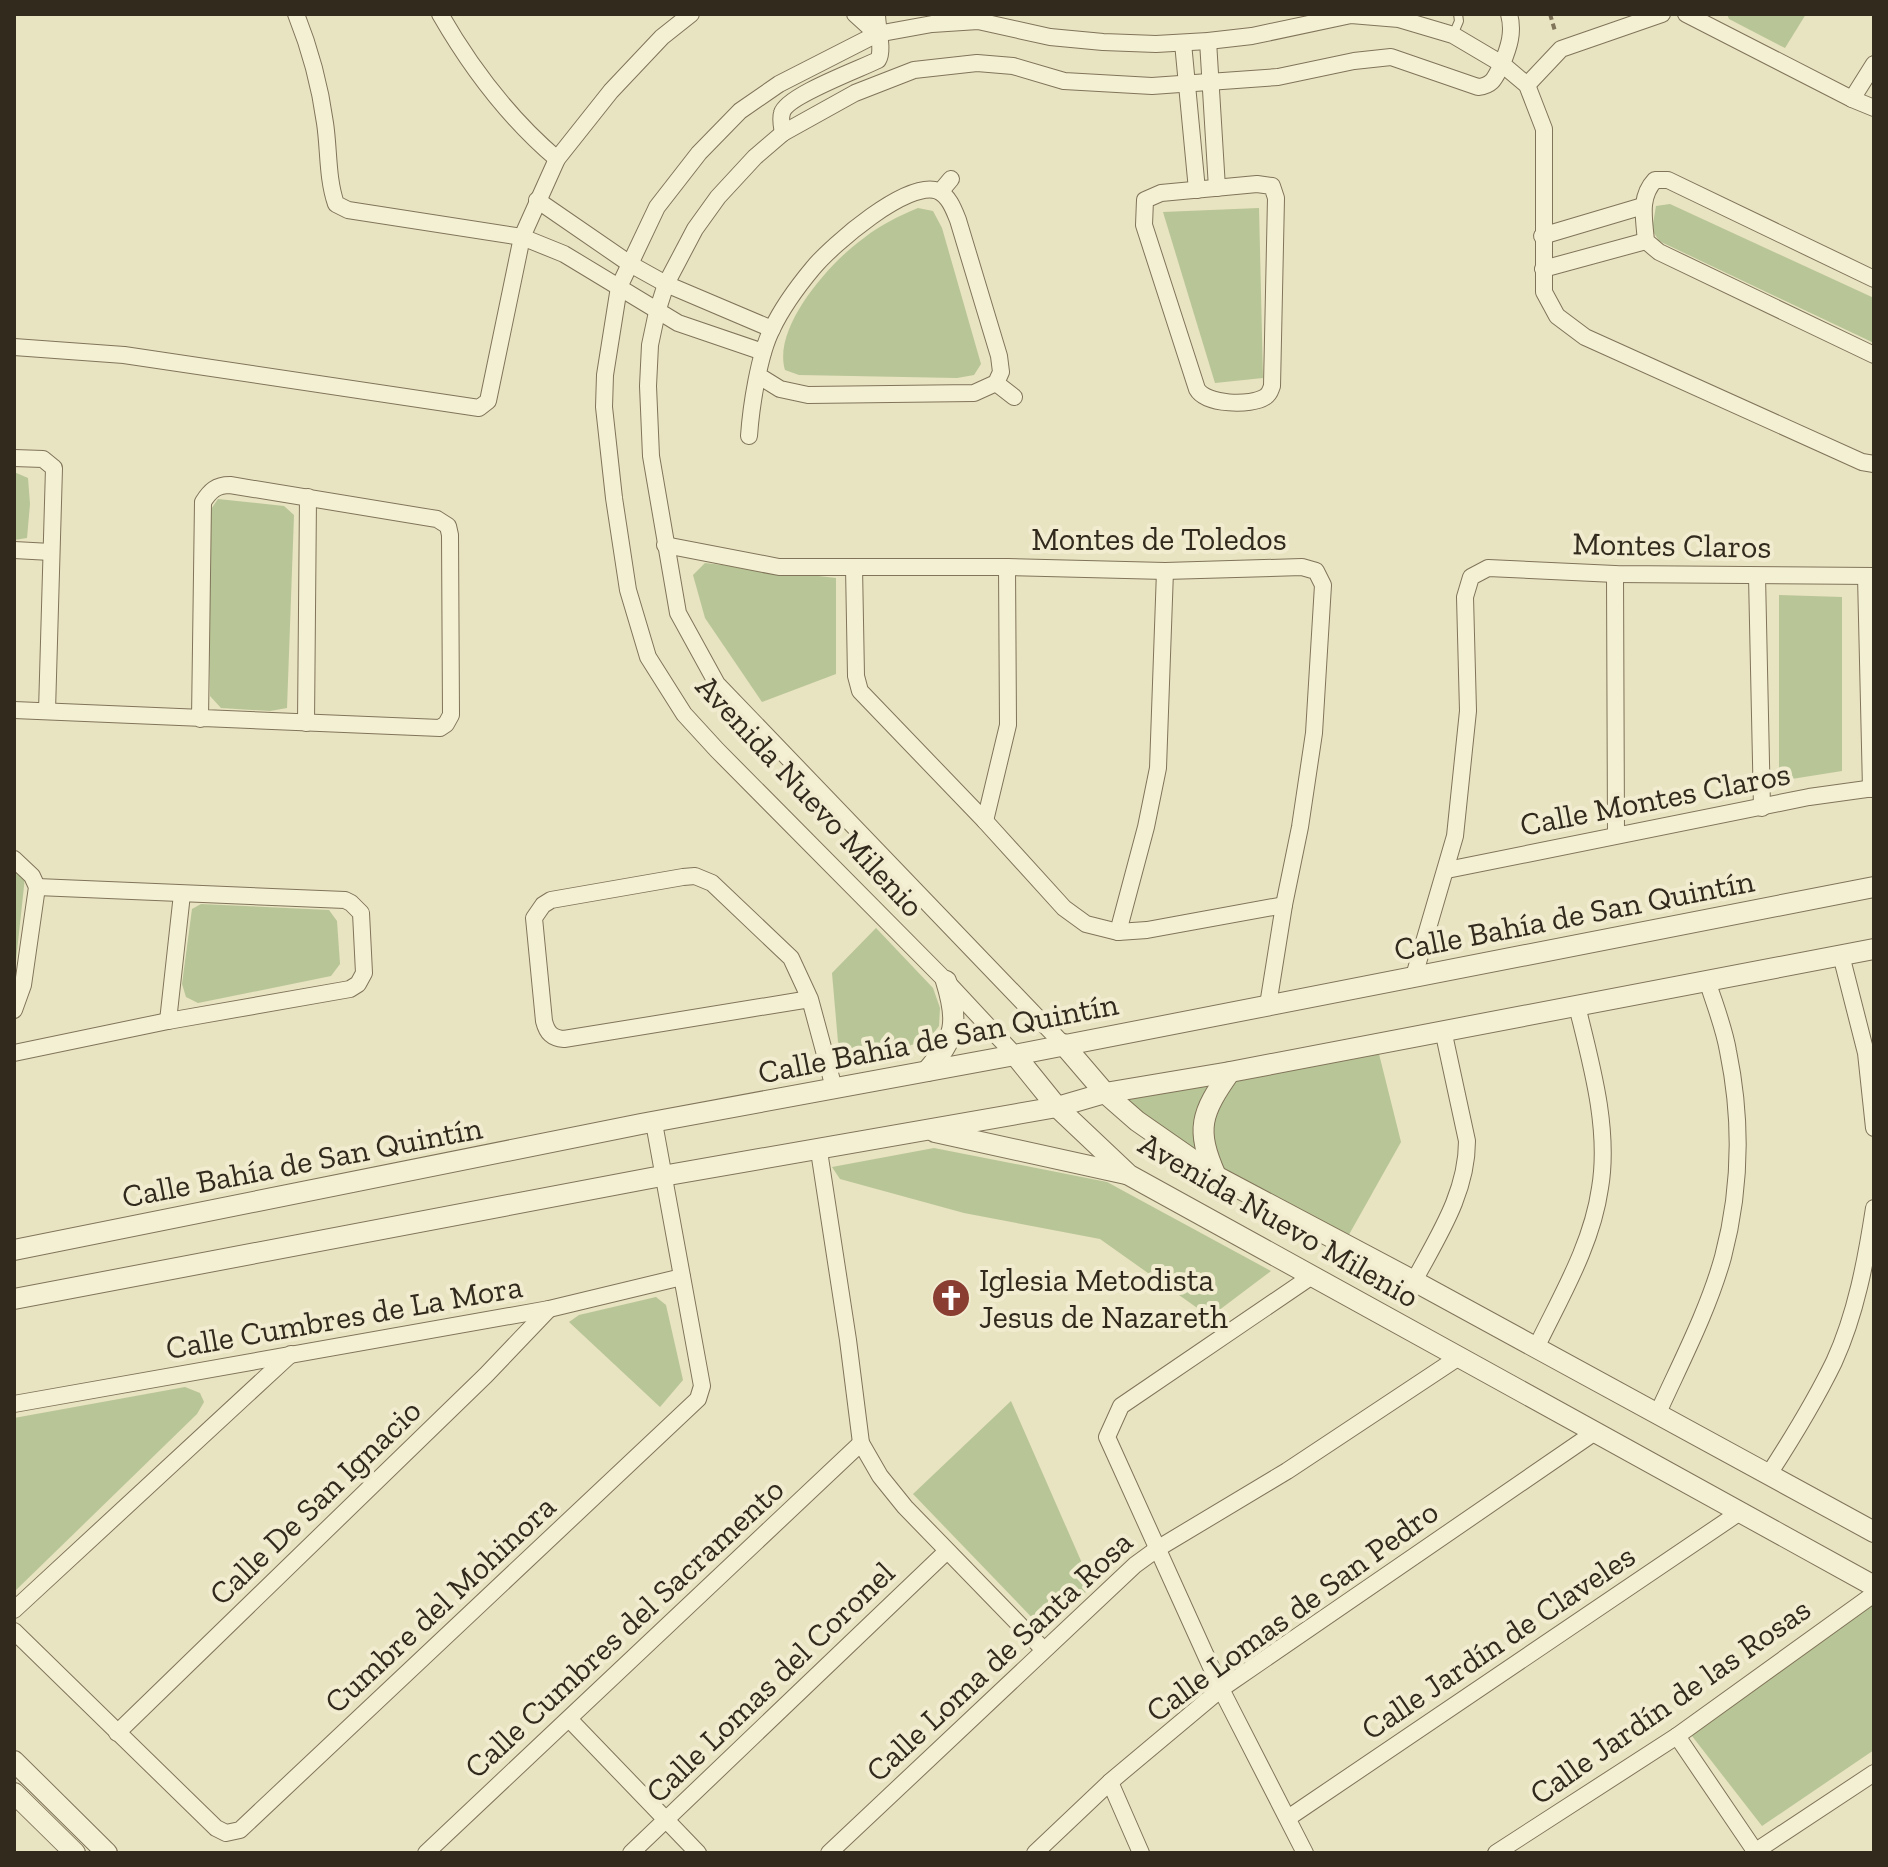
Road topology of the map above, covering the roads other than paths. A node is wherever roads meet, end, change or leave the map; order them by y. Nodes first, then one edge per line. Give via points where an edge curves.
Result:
1 (296, 14) edge
2 (691, 14) edge
3 (855, 14) edge
4 (877, 14) edge
5 (1458, 14) edge
6 (1509, 14) edge
7 (1662, 14) edge
8 (1686, 14) edge
9 (441, 15) edge
10 (977, 17) edge
11 (877, 34) junction
12 (1453, 35) junction
13 (1208, 41) junction
14 (1183, 43) junction
15 (1502, 64) junction
16 (1874, 64) edge
17 (1210, 81) junction
18 (1188, 84) junction
19 (1527, 85) junction
20 (1852, 99) junction
21 (1874, 108) edge
22 (783, 133) junction
23 (557, 159) junction
24 (1217, 188) junction
25 (1197, 190) junction
26 (537, 200) junction
27 (1643, 206) junction
28 (1542, 236) junction
29 (522, 237) junction
30 (1646, 241) junction
31 (630, 264) junction
32 (1543, 269) junction
33 (1874, 279) edge
34 (666, 284) junction
35 (619, 287) junction
36 (657, 312) junction
37 (772, 329) junction
38 (14, 347) edge
39 (763, 352) junction
40 (1874, 355) edge
41 (759, 376) junction
42 (996, 383) junction
43 (1014, 397) dead end
44 (749, 436) dead end
45 (14, 458) edge
46 (1874, 464) edge
47 (308, 497) junction
48 (665, 545) junction
49 (14, 550) edge
50 (51, 552) junction
51 (854, 567) junction
52 (1007, 567) junction
53 (1165, 571) junction
54 (1615, 574) junction
55 (1757, 576) junction
56 (1870, 576) edge
57 (14, 710) edge
58 (47, 711) junction
59 (200, 719) junction
60 (306, 723) junction
61 (1872, 789) edge
62 (1762, 808) junction
63 (985, 821) junction
64 (1616, 834) junction
65 (14, 859) edge
66 (1447, 870) junction
67 (37, 887) junction
68 (1874, 887) edge
69 (182, 894) junction
70 (1284, 905) junction
71 (1118, 932) junction
72 (1874, 949) edge
73 (1841, 955) junction
74 (1414, 976) junction
75 (1707, 980) junction
76 (946, 981) junction
77 (810, 999) junction
78 (1268, 1005) junction
79 (1577, 1006) junction
80 (14, 1010) edge
81 (168, 1021) junction
82 (1443, 1030) junction
83 (1063, 1044) junction
84 (14, 1053) edge
85 (1015, 1055) junction
86 (927, 1071) junction
87 (1230, 1072) junction
88 (834, 1088) junction
89 (1105, 1093) junction
90 (1057, 1107) junction
91 (654, 1123) junction
92 (1874, 1128) edge
93 (923, 1129) junction
94 (819, 1151) junction
95 (1129, 1175) junction
96 (663, 1176) junction
97 (1216, 1176) junction
98 (1874, 1208) edge
99 (15, 1246) edge
100 (1312, 1276) junction
101 (682, 1277) junction
102 (1414, 1281) junction
103 (14, 1299) edge
104 (549, 1309) junction
105 (1536, 1348) junction
106 (291, 1354) junction
107 (1459, 1357) junction
108 (14, 1404) edge
109 (1657, 1415) junction
110 (1595, 1432) junction
111 (861, 1443) junction
112 (1769, 1474) junction
113 (1740, 1512) junction
114 (1874, 1532) edge
115 (1157, 1549) junction
116 (947, 1551) junction
117 (1874, 1586) edge
118 (1874, 1594) edge
119 (14, 1610) edge
120 (14, 1631) edge
121 (1043, 1649) junction
122 (1221, 1689) junction
123 (569, 1719) junction
124 (117, 1733) junction
125 (1677, 1736) junction
126 (14, 1761) edge
127 (1874, 1773) edge
128 (1110, 1782) junction
129 (24, 1783) edge
130 (14, 1793) edge
131 (1288, 1818) junction
132 (666, 1820) junction
133 (1754, 1852) edge
134 (75, 1853) edge
135 (107, 1853) edge
136 (426, 1853) edge
137 (631, 1853) edge
138 (698, 1853) edge
139 (829, 1853) edge
140 (1035, 1853) edge
141 (1141, 1853) edge
142 (1305, 1853) edge
143 (1496, 1853) edge

1 - 29 street via 309,46 325,119 336,204
2 - 23 street via 611,91
3 - 11 street
4 - 11 street
5 - 12 lane
6 - 15 street via 1510,44
7 - 19 street via 1561,49
8 - 20 street
9 - 23 street via 500,102
10 - 11 street, Avenida Nuevo Milenio
10 - 14 street, Avenida Nuevo Milenio via 1050,37
11 - 22 street via 882,50 878,60 785,107
11 - 31 street, Avenida Nuevo Milenio via 779,84 740,111 657,207
12 - 13 street, Avenida Nuevo Milenio via 1399,19 1351,15
12 - 15 street, Avenida Nuevo Milenio
13 - 14 street, Avenida Nuevo Milenio
13 - 17 street
14 - 18 street
15 - 17 street, Avenida Nuevo Milenio via 1489,86 1478,87 1391,57 1278,77
15 - 19 street
16 - 20 street
17 - 18 street, Avenida Nuevo Milenio
17 - 24 street
18 - 22 street, Avenida Nuevo Milenio via 1064,81 1013,66 977,63 914,70 855,93
18 - 25 street
19 - 28 street via 1544,129
20 - 21 street
22 - 34 street, Avenida Nuevo Milenio via 718,197
23 - 26 street
24 - 25 street
24 - 25 street via 1265,184 1275,192 1272,386 1260,399 1222,403 1200,395 1144,225 1145,200
26 - 29 street
26 - 31 street
27 - 28 street
27 - 30 street
27 - 33 street via 1646,189 1655,180 1668,180
28 - 32 street
29 - 35 street via 564,254
29 - 38 street via 488,401 479,408 124,355
30 - 32 street
30 - 40 street via 1659,252
31 - 34 street
31 - 35 street, Avenida Nuevo Milenio
32 - 46 street via 1544,292 1557,316 1585,337
34 - 36 street, Avenida Nuevo Milenio
34 - 37 street
35 - 36 street
35 - 76 street, Avenida Nuevo Milenio via 604,407 628,590 648,657 684,714 717,750
36 - 39 street
36 - 48 street, Avenida Nuevo Milenio via 648,386 651,456
37 - 39 street
37 - 42 street via 813,267 847,235 905,195 946,185 999,356
39 - 41 street
41 - 42 street via 780,389 808,395 974,393
41 - 44 street
42 - 43 street
45 - 50 street via 43,459 54,468
47 - 59 street via 223,485 203,502
47 - 60 street
47 - 60 street via 437,519 448,526 451,715 436,728
48 - 51 street, Montes de Toledos via 779,567
48 - 83 street, Avenida Nuevo Milenio via 678,613 717,684
49 - 50 street
50 - 58 street
51 - 52 street, Montes de Toledos
51 - 63 street via 860,691
52 - 53 street, Montes de Toledos
52 - 63 street via 1008,725
53 - 70 street, Montes de Toledos via 1302,567 1322,579 1314,733
53 - 71 street via 1158,768
54 - 55 street, Montes Claros
54 - 64 street
54 - 66 street, Montes Claros via 1488,568 1471,577 1465,597 1468,711
55 - 56 street, Montes Claros
55 - 62 street
56 - 61 street
57 - 58 street
58 - 59 street
59 - 60 street
61 - 62 street, Calle Montes Claros
62 - 64 street, Calle Montes Claros
63 - 71 street via 1064,908 1086,924
64 - 66 street, Calle Montes Claros
65 - 67 street
66 - 74 street
67 - 69 street
67 - 80 street via 23,985
68 - 74 street, Calle Bahía de San Quintín
69 - 81 street
69 - 81 street via 345,900 361,913 364,973 350,989
70 - 71 street
70 - 78 street, Montes de Toledos
72 - 73 street
73 - 75 street
73 - 92 street via 1866,1053
74 - 78 street, Calle Bahía de San Quintín
75 - 79 street
75 - 109 street via 1728,1050 1739,1145 1735,1203 1723,1259
76 - 85 street, Avenida Nuevo Milenio
76 - 86 street via 954,1028
77 - 77 street via 791,958 712,883 695,876 551,900 534,918 544,1021 557,1038
77 - 88 street
78 - 83 street, Calle Bahía de San Quintín
79 - 82 street
79 - 105 street via 1600,1127 1600,1189 1572,1274
81 - 84 street
82 - 87 street
82 - 102 street via 1467,1159 1453,1208
83 - 85 street, Calle Bahía de San Quintín
83 - 89 street, Avenida Nuevo Milenio
85 - 86 street, Calle Bahía de San Quintín
85 - 90 street, Avenida Nuevo Milenio
86 - 88 street, Calle Bahía de San Quintín
87 - 89 street
87 - 97 street via 1211,1099 1203,1123 1206,1153
88 - 91 street, Calle Bahía de San Quintín
89 - 90 street
89 - 97 street, Avenida Nuevo Milenio
90 - 93 street
90 - 95 street, Avenida Nuevo Milenio
91 - 96 street, Cumbre del Mohinora
91 - 99 street, Calle Bahía de San Quintín
93 - 94 street
93 - 95 street
94 - 96 street
94 - 111 street
95 - 100 street, Avenida Nuevo Milenio
96 - 101 street, Cumbre del Mohinora
96 - 103 street
97 - 102 street, Avenida Nuevo Milenio
98 - 112 street via 1856,1297 1835,1359
100 - 107 street, Avenida Nuevo Milenio
100 - 115 street via 1121,1406 1107,1437
101 - 104 street, Calle Cumbres de La Mora
101 - 124 street, Cumbre del Mohinora via 702,1386 694,1405 240,1830 226,1833 216,1828
102 - 105 street, Avenida Nuevo Milenio
104 - 106 street, Calle Cumbres de La Mora
104 - 124 street, Calle De San Ignacio
105 - 109 street, Avenida Nuevo Milenio
106 - 108 street, Calle Cumbres de La Mora
106 - 119 street
107 - 110 street, Avenida Nuevo Milenio
107 - 115 street, Calle Loma de Santa Rosa
109 - 112 street, Avenida Nuevo Milenio
110 - 113 street, Avenida Nuevo Milenio
110 - 122 street, Calle Lomas de San Pedro
111 - 116 street via 880,1476
111 - 123 street, Calle Cumbres del Sacramento
112 - 114 street, Avenida Nuevo Milenio
113 - 117 street, Avenida Nuevo Milenio
113 - 131 street, Calle Jardín de Claveles
115 - 121 street, Calle Loma de Santa Rosa
115 - 122 street
116 - 121 street
116 - 132 street, Calle Lomas del Coronel
118 - 125 street, Calle Jardín de las Rosas
120 - 124 street, Cumbre del Mohinora
121 - 139 street, Calle Loma de Santa Rosa
122 - 128 street, Calle Lomas de San Pedro
122 - 131 street
123 - 132 street
123 - 136 street, Calle Cumbres del Sacramento
125 - 133 street
125 - 143 street, Calle Jardín de las Rosas
126 - 129 street
127 - 133 street
128 - 140 street, Calle Lomas de San Pedro
128 - 141 street
129 - 135 street
130 - 134 street
131 - 142 street
132 - 137 street, Calle Lomas del Coronel
132 - 138 street

